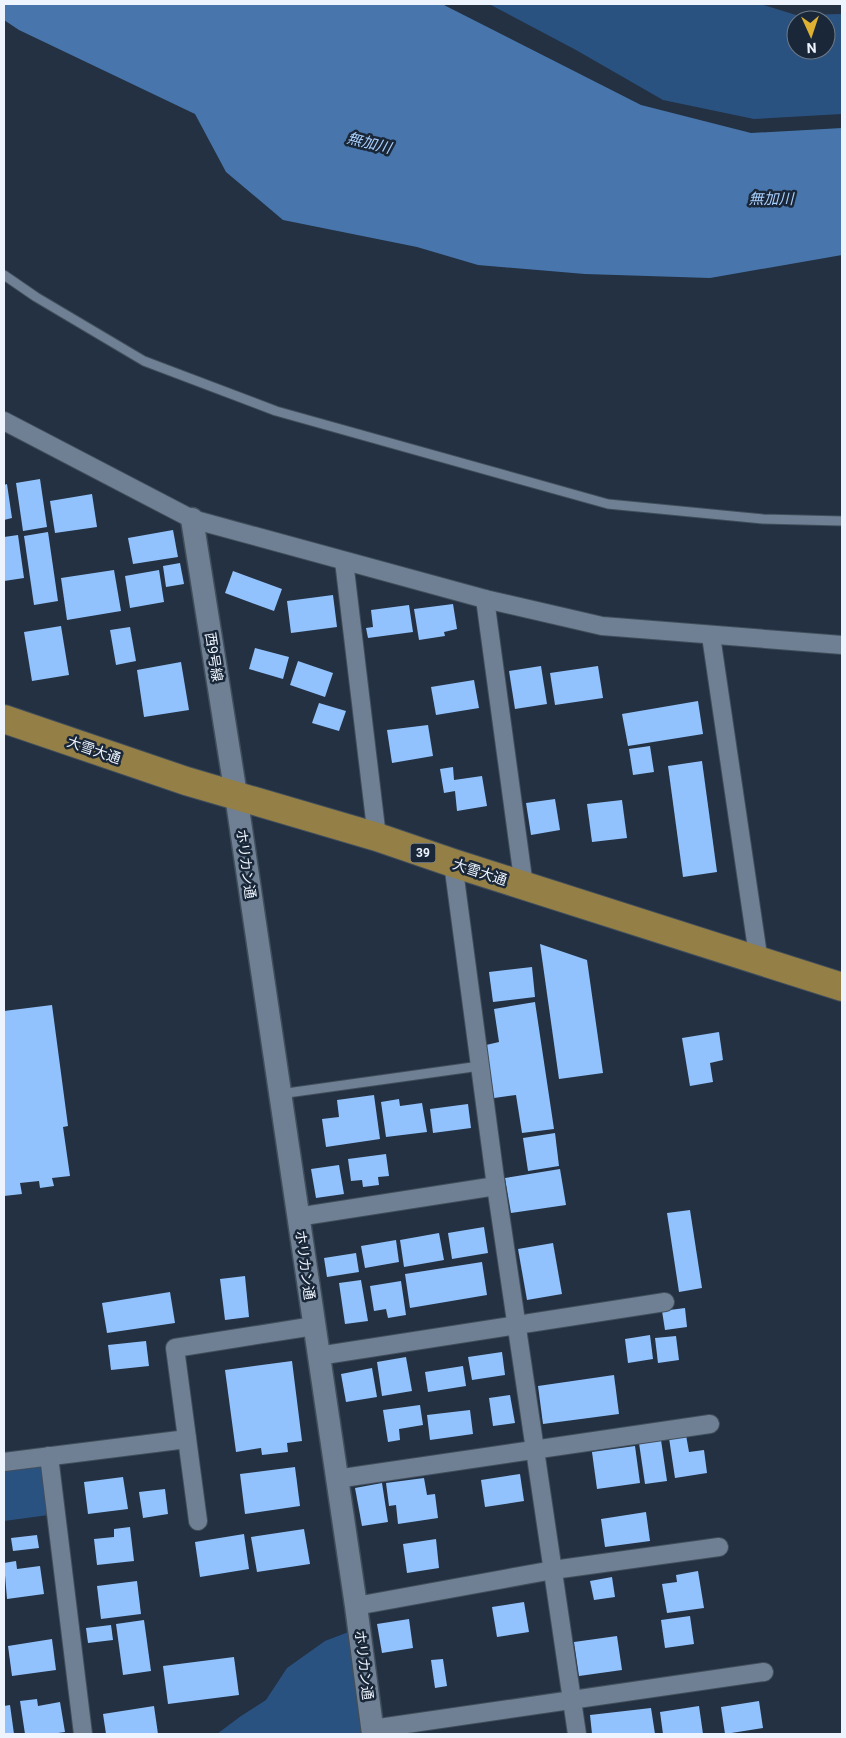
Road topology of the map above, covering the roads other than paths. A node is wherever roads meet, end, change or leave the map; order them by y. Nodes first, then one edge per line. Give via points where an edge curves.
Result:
1 (4, 274) edge
2 (4, 422) edge
3 (192, 519) junction
4 (842, 521) edge
5 (344, 560) junction
6 (485, 599) junction
7 (711, 636) junction
8 (842, 645) edge
9 (4, 719) edge
10 (236, 795) junction
11 (378, 837) junction
12 (453, 863) junction
13 (524, 886) junction
14 (759, 962) junction
15 (842, 987) edge
16 (480, 1066) junction
17 (279, 1094) junction
18 (496, 1186) junction
19 (298, 1217) junction
20 (665, 1302) dead end
21 (516, 1325) junction
22 (314, 1326) junction
23 (318, 1356) junction
24 (710, 1424) dead end
25 (187, 1439) junction
26 (535, 1449) junction
27 (49, 1456) junction
28 (4, 1462) edge
29 (336, 1479) junction
30 (198, 1521) dead end
31 (719, 1547) dead end
32 (553, 1570) junction
33 (356, 1606) junction
34 (764, 1672) dead end
35 (573, 1700) junction
36 (372, 1732) edge
37 (83, 1734) edge
38 (577, 1734) edge

1 - 4 lane via 144,362 276,411 608,504 763,519
2 - 3 street
3 - 5 street
3 - 10 street, 西9号線
5 - 6 street
5 - 11 street
6 - 7 street via 602,626
6 - 13 street
7 - 8 street
7 - 14 street
9 - 10 highway, 大雪大通 / 39
10 - 11 highway, 大雪大通 / 39
10 - 17 street, ホリカン通
11 - 12 highway, 大雪大通 / 39
12 - 13 highway, 大雪大通 / 39
12 - 16 street
13 - 14 highway, 大雪大通 / 39
14 - 15 highway, 大雪大通 / 39
16 - 17 lane
16 - 18 street
17 - 19 street, ホリカン通
18 - 19 street
18 - 21 street
19 - 22 street, ホリカン通
20 - 21 street
21 - 23 street
21 - 26 street
22 - 23 street, ホリカン通
22 - 25 street via 175,1348
23 - 29 street, ホリカン通
24 - 26 street
25 - 27 street
25 - 30 street
26 - 29 street
26 - 32 street
27 - 28 street
27 - 37 street
29 - 33 street, ホリカン通
31 - 32 street
32 - 33 street
32 - 35 street
33 - 36 street, ホリカン通
34 - 35 street
35 - 36 street
35 - 38 street

